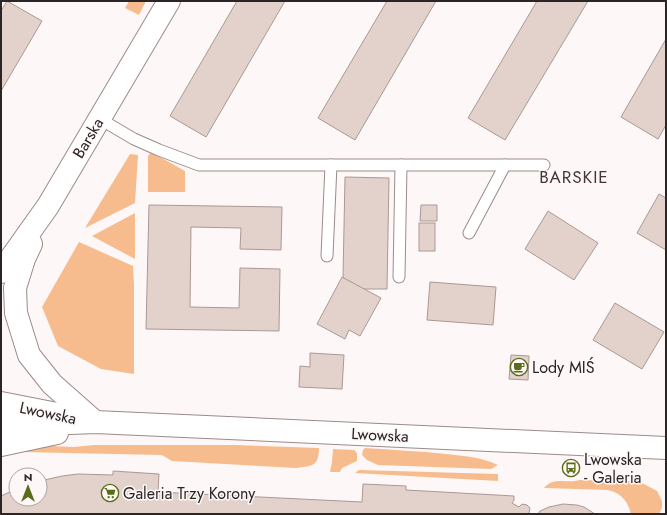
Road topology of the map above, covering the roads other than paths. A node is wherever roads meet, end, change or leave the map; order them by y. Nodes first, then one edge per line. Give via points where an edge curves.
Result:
1 (169, 1) edge
2 (100, 119) junction
3 (331, 165) junction
4 (401, 165) junction
5 (505, 165) junction
6 (544, 165) dead end
7 (48, 206) junction
8 (469, 233) dead end
9 (327, 256) dead end
10 (1, 272) edge
11 (400, 277) dead end
12 (1, 403) edge
13 (95, 422) junction
14 (1, 423) edge
15 (1, 445) edge
16 (666, 448) edge

1 - 2 street, Barska
2 - 3 lane via 134,139 199,165
2 - 7 street, Barska
3 - 4 lane
3 - 9 lane
4 - 5 lane
4 - 11 lane
5 - 6 lane
5 - 8 lane
7 - 10 street, Barska
7 - 13 street via 14,288 16,313 29,355 52,384
12 - 13 street, Lwowska
13 - 14 street, Lwowska
13 - 15 street
13 - 16 street, Lwowska

